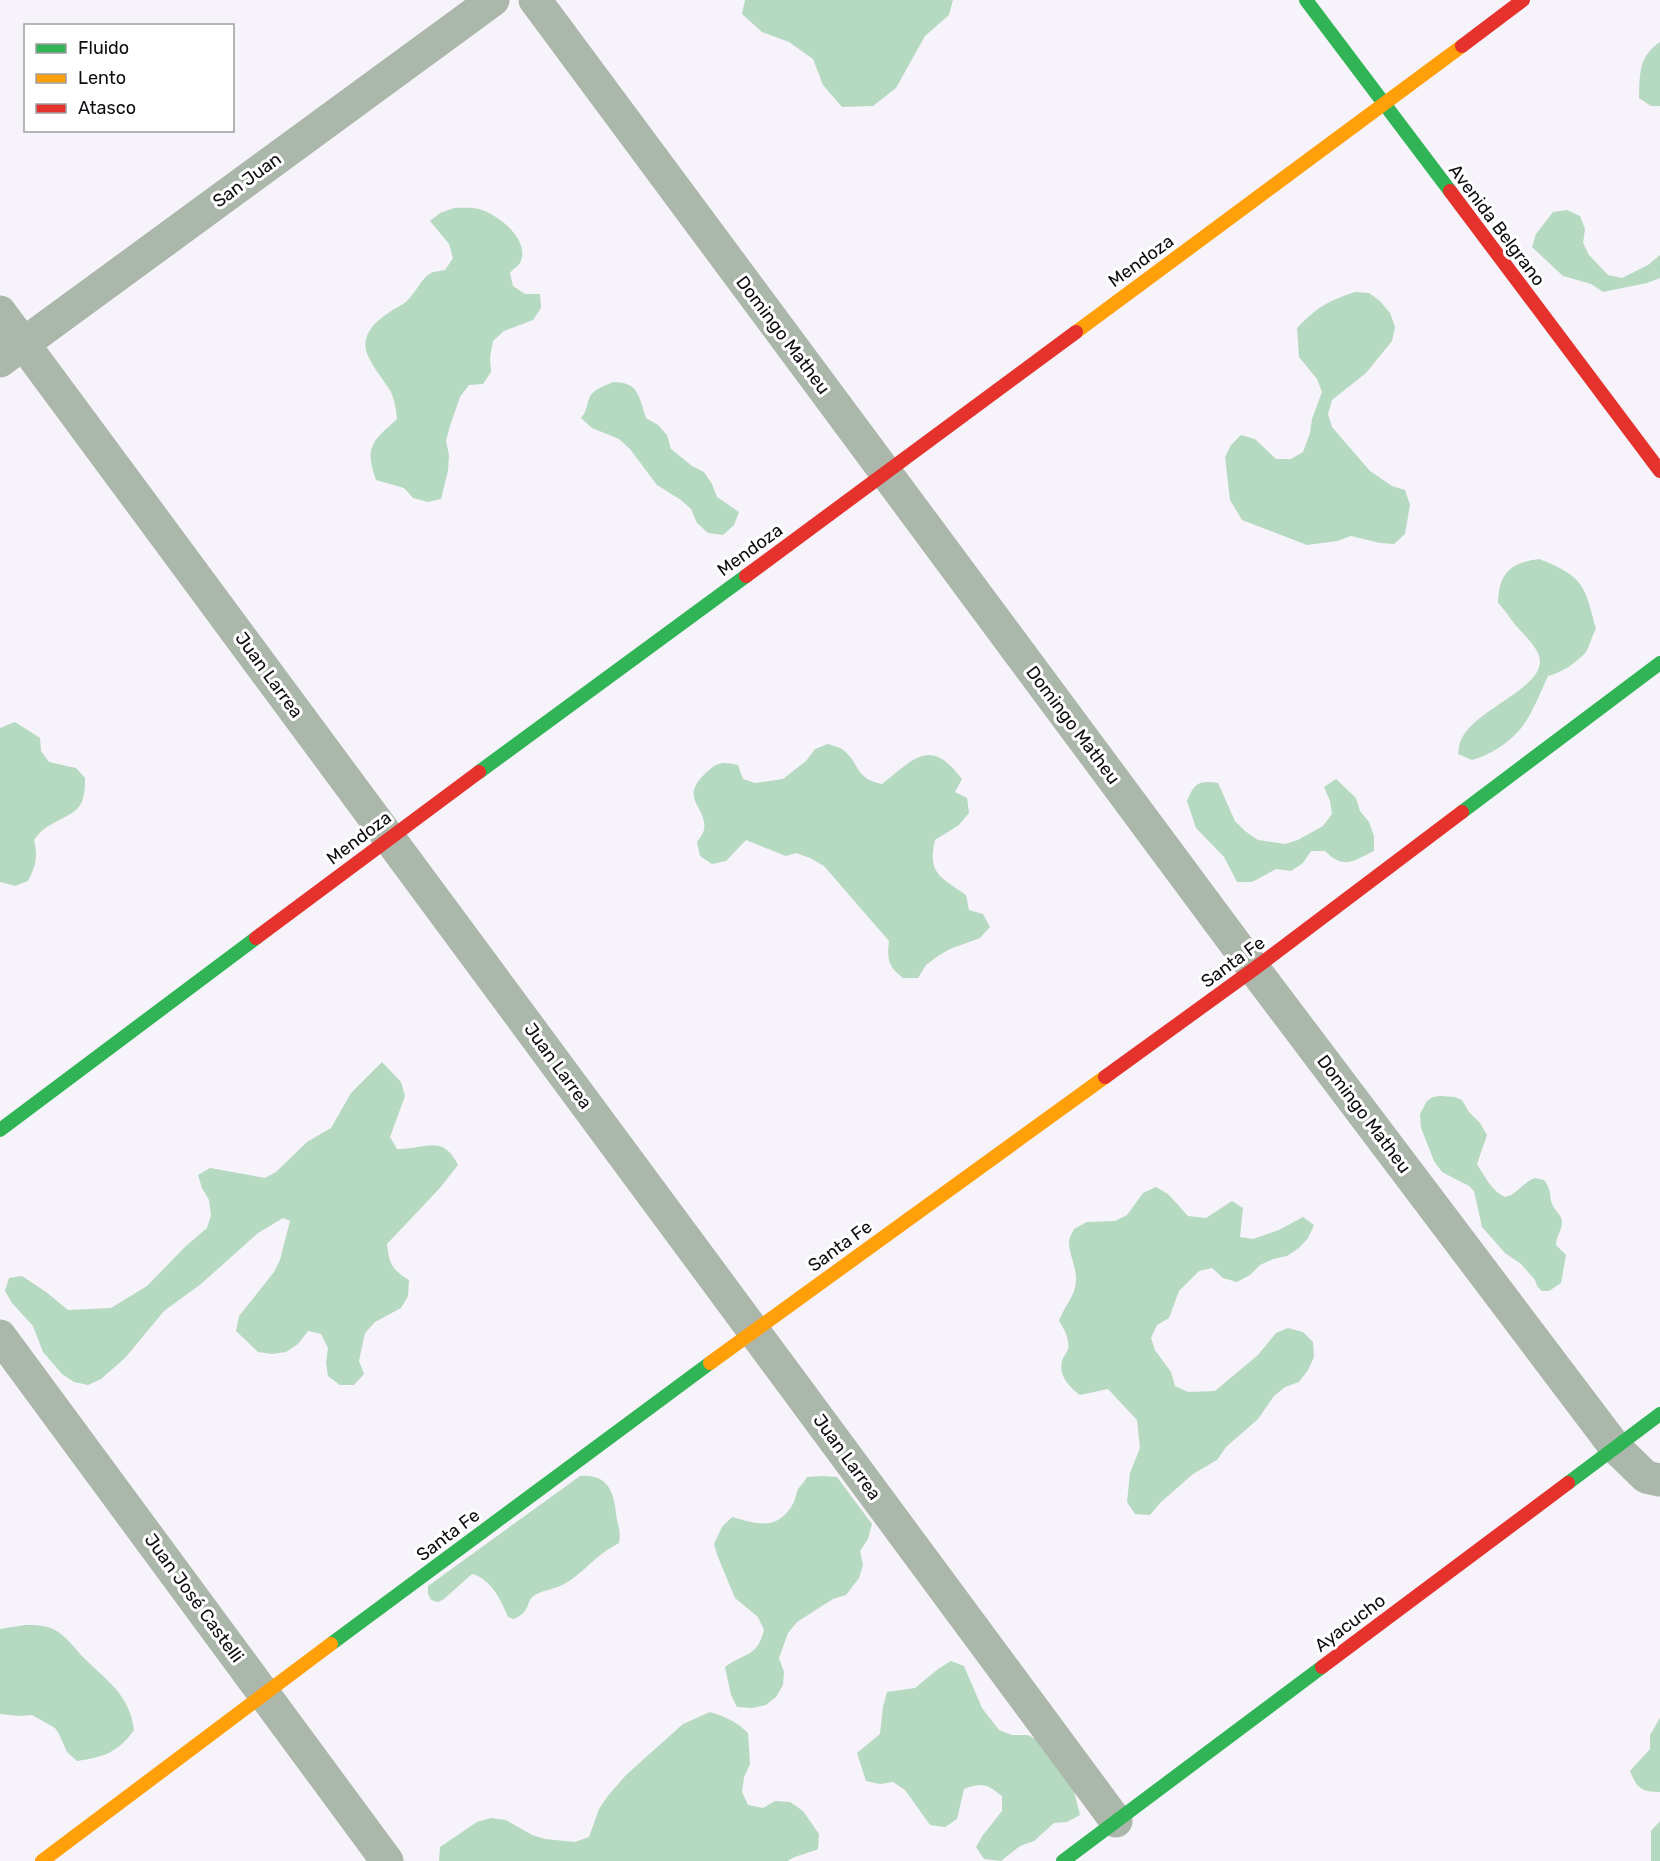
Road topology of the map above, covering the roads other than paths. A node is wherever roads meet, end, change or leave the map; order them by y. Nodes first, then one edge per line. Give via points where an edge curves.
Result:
1 (493, 0) edge
2 (535, 0) edge
3 (1306, 0) edge
4 (1523, 0) edge
5 (1384, 105) junction
6 (0, 312) edge
7 (12, 352) edge
8 (1660, 471) edge
9 (885, 472) junction
10 (1660, 663) edge
11 (390, 838) junction
12 (1254, 969) junction
13 (0, 1130) edge
14 (754, 1331) junction
15 (0, 1336) edge
16 (1660, 1414) edge
17 (1615, 1447) junction
18 (1660, 1480) edge
19 (264, 1693) junction
20 (1116, 1821) junction
21 (42, 1861) edge
22 (387, 1861) edge
23 (1063, 1861) edge

1 - 7 street, San Juan
2 - 9 street, Domingo Matheu
3 - 5 street, Avenida Belgrano
4 - 5 street, Mendoza
5 - 8 street, Avenida Belgrano
5 - 9 street, Mendoza
6 - 7 street, Juan Larrea
7 - 11 street, Juan Larrea
9 - 11 street, Mendoza
9 - 12 street, Domingo Matheu
10 - 12 street, Santa Fe
11 - 13 street, Mendoza
11 - 14 street, Juan Larrea
12 - 14 street, Santa Fe
12 - 17 street, Domingo Matheu
14 - 19 street, Santa Fe
14 - 20 street, Juan Larrea
15 - 19 street, Juan José Castelli
16 - 17 street, Ayacucho
17 - 18 street, Domingo Matheu via 1646,1477
17 - 20 street, Ayacucho
19 - 21 street, Santa Fe
19 - 22 street, Juan José Castelli
20 - 23 street, Ayacucho

